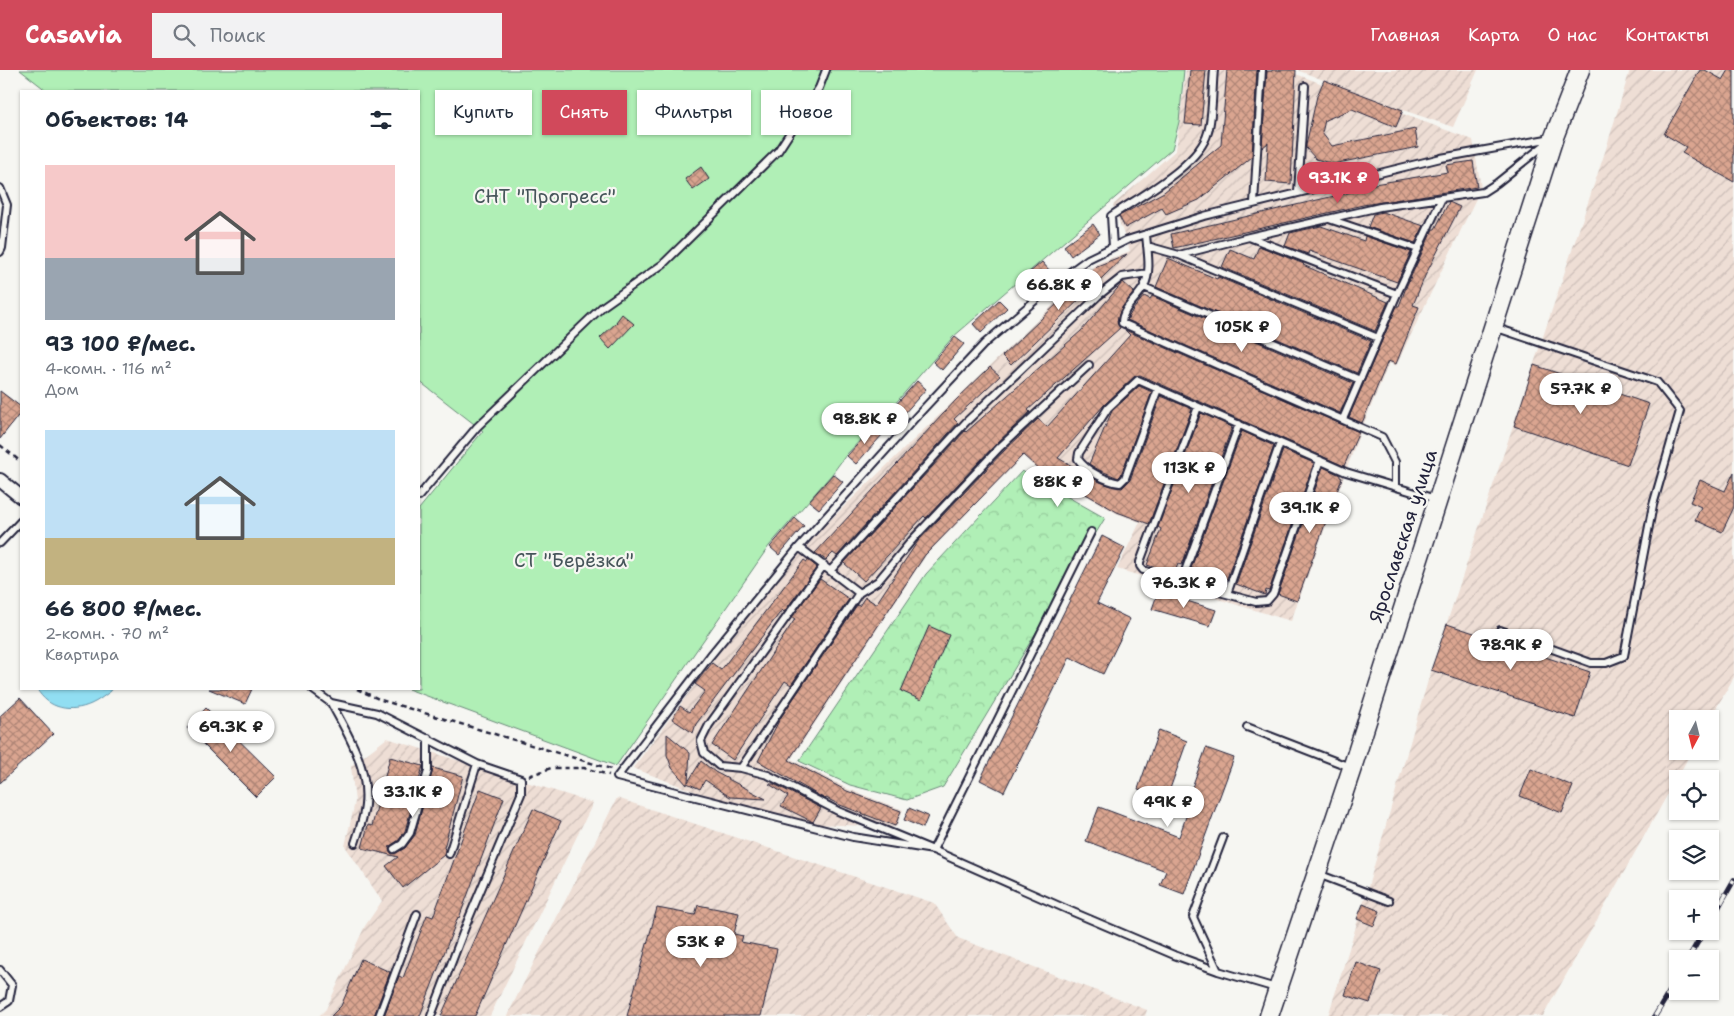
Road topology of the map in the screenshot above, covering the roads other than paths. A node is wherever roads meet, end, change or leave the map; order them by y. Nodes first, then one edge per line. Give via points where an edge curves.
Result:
1 (826, 70) edge
2 (1214, 70) edge
3 (1262, 70) edge
4 (1580, 70) edge
5 (1305, 86) dead end
6 (1554, 138) junction
7 (0, 188) edge
8 (1298, 192) junction
9 (1442, 198) junction
10 (1254, 203) junction
11 (1329, 219) junction
12 (1146, 234) junction
13 (1249, 237) junction
14 (1147, 246) junction
15 (1114, 247) junction
16 (1418, 249) junction
17 (0, 252) edge
18 (1179, 255) junction
19 (1148, 272) junction
20 (1144, 287) junction
21 (1397, 294) junction
22 (1493, 327) junction
23 (1378, 338) junction
24 (1089, 364) dead end
25 (1360, 380) junction
26 (1158, 389) junction
27 (1198, 407) junction
28 (1343, 419) junction
29 (1239, 424) junction
30 (1280, 443) junction
31 (1320, 460) junction
32 (0, 480) edge
33 (1394, 486) junction
34 (20, 493) edge
35 (420, 495) edge
36 (1438, 499) junction
37 (20, 522) edge
38 (1092, 532) dead end
39 (0, 543) edge
40 (800, 546) junction
41 (824, 565) junction
42 (831, 570) junction
43 (1181, 582) junction
44 (859, 593) junction
45 (1227, 594) junction
46 (1500, 630) dead end
47 (313, 690) edge
48 (331, 702) junction
49 (1247, 727) dead end
50 (428, 738) junction
51 (476, 764) junction
52 (741, 768) junction
53 (1352, 768) junction
54 (1223, 838) dead end
55 (356, 843) dead end
56 (394, 849) dead end
57 (933, 850) junction
58 (449, 854) dead end
59 (1316, 873) junction
60 (1389, 901) dead end
61 (417, 914) dead end
62 (0, 970) edge
63 (1218, 971) junction
64 (1278, 989) junction
65 (0, 1007) edge
66 (379, 1016) edge
67 (431, 1016) edge
68 (1269, 1016) edge

1 - 35 lane via 819,88 778,151 663,264 595,313 478,427
2 - 15 lane via 1209,130 1203,145 1173,174 1110,216
3 - 10 lane
4 - 6 main road, Ярославская улица
5 - 8 lane
6 - 8 lane via 1441,158
6 - 9 lane via 1483,192
6 - 22 main road, Ярославская улица
7 - 17 lane via 7,205
8 - 10 lane
9 - 11 lane
9 - 16 lane
10 - 12 lane
11 - 13 lane
11 - 16 lane
12 - 14 lane
12 - 15 lane
13 - 18 lane
13 - 21 lane
14 - 18 lane
14 - 19 lane
15 - 40 lane via 1088,258 985,343
16 - 21 lane
18 - 23 lane
19 - 20 lane
19 - 42 lane via 1122,277 1098,296 966,422
20 - 25 lane
20 - 28 lane via 1125,310 1122,323
21 - 23 lane
22 - 36 main road, Ярославская улица
22 - 46 lane via 1657,382 1680,411 1653,505 1624,656 1591,663
23 - 25 lane
24 - 44 lane via 1000,447 912,539 878,582
25 - 28 lane
26 - 26 lane via 1138,380 1108,408 1079,453 1078,459 1083,466 1120,483
26 - 27 lane
27 - 29 lane
27 - 43 lane via 1140,562 1143,570
28 - 33 lane via 1382,437 1395,462
29 - 30 lane
29 - 43 lane
30 - 31 lane
30 - 45 lane
31 - 33 lane via 1346,472
31 - 45 lane via 1273,594 1267,601 1256,602
32 - 34 street
33 - 36 lane
36 - 53 main road, Ярославская улица
37 - 39 lane
38 - 57 lane
40 - 41 lane
40 - 57 lane via 710,656 620,775 853,837
41 - 42 lane
41 - 52 lane via 709,724 702,741 704,753 719,766
42 - 44 lane
43 - 45 lane
44 - 52 lane
47 - 48 lane
48 - 50 lane via 377,713
48 - 55 lane via 365,774 365,805
49 - 53 lane
50 - 51 lane
50 - 56 lane via 428,771 410,832
51 - 58 lane
51 - 67 lane via 521,779 521,794
52 - 57 lane via 768,775 838,811
53 - 59 main road, Ярославская улица
54 - 63 lane via 1193,917
57 - 63 lane via 1081,916
59 - 60 lane
59 - 64 main road, Ярославская улица
61 - 66 lane
62 - 65 lane via 12,984 9,1001
63 - 64 lane
64 - 68 main road, Ярославская улица

